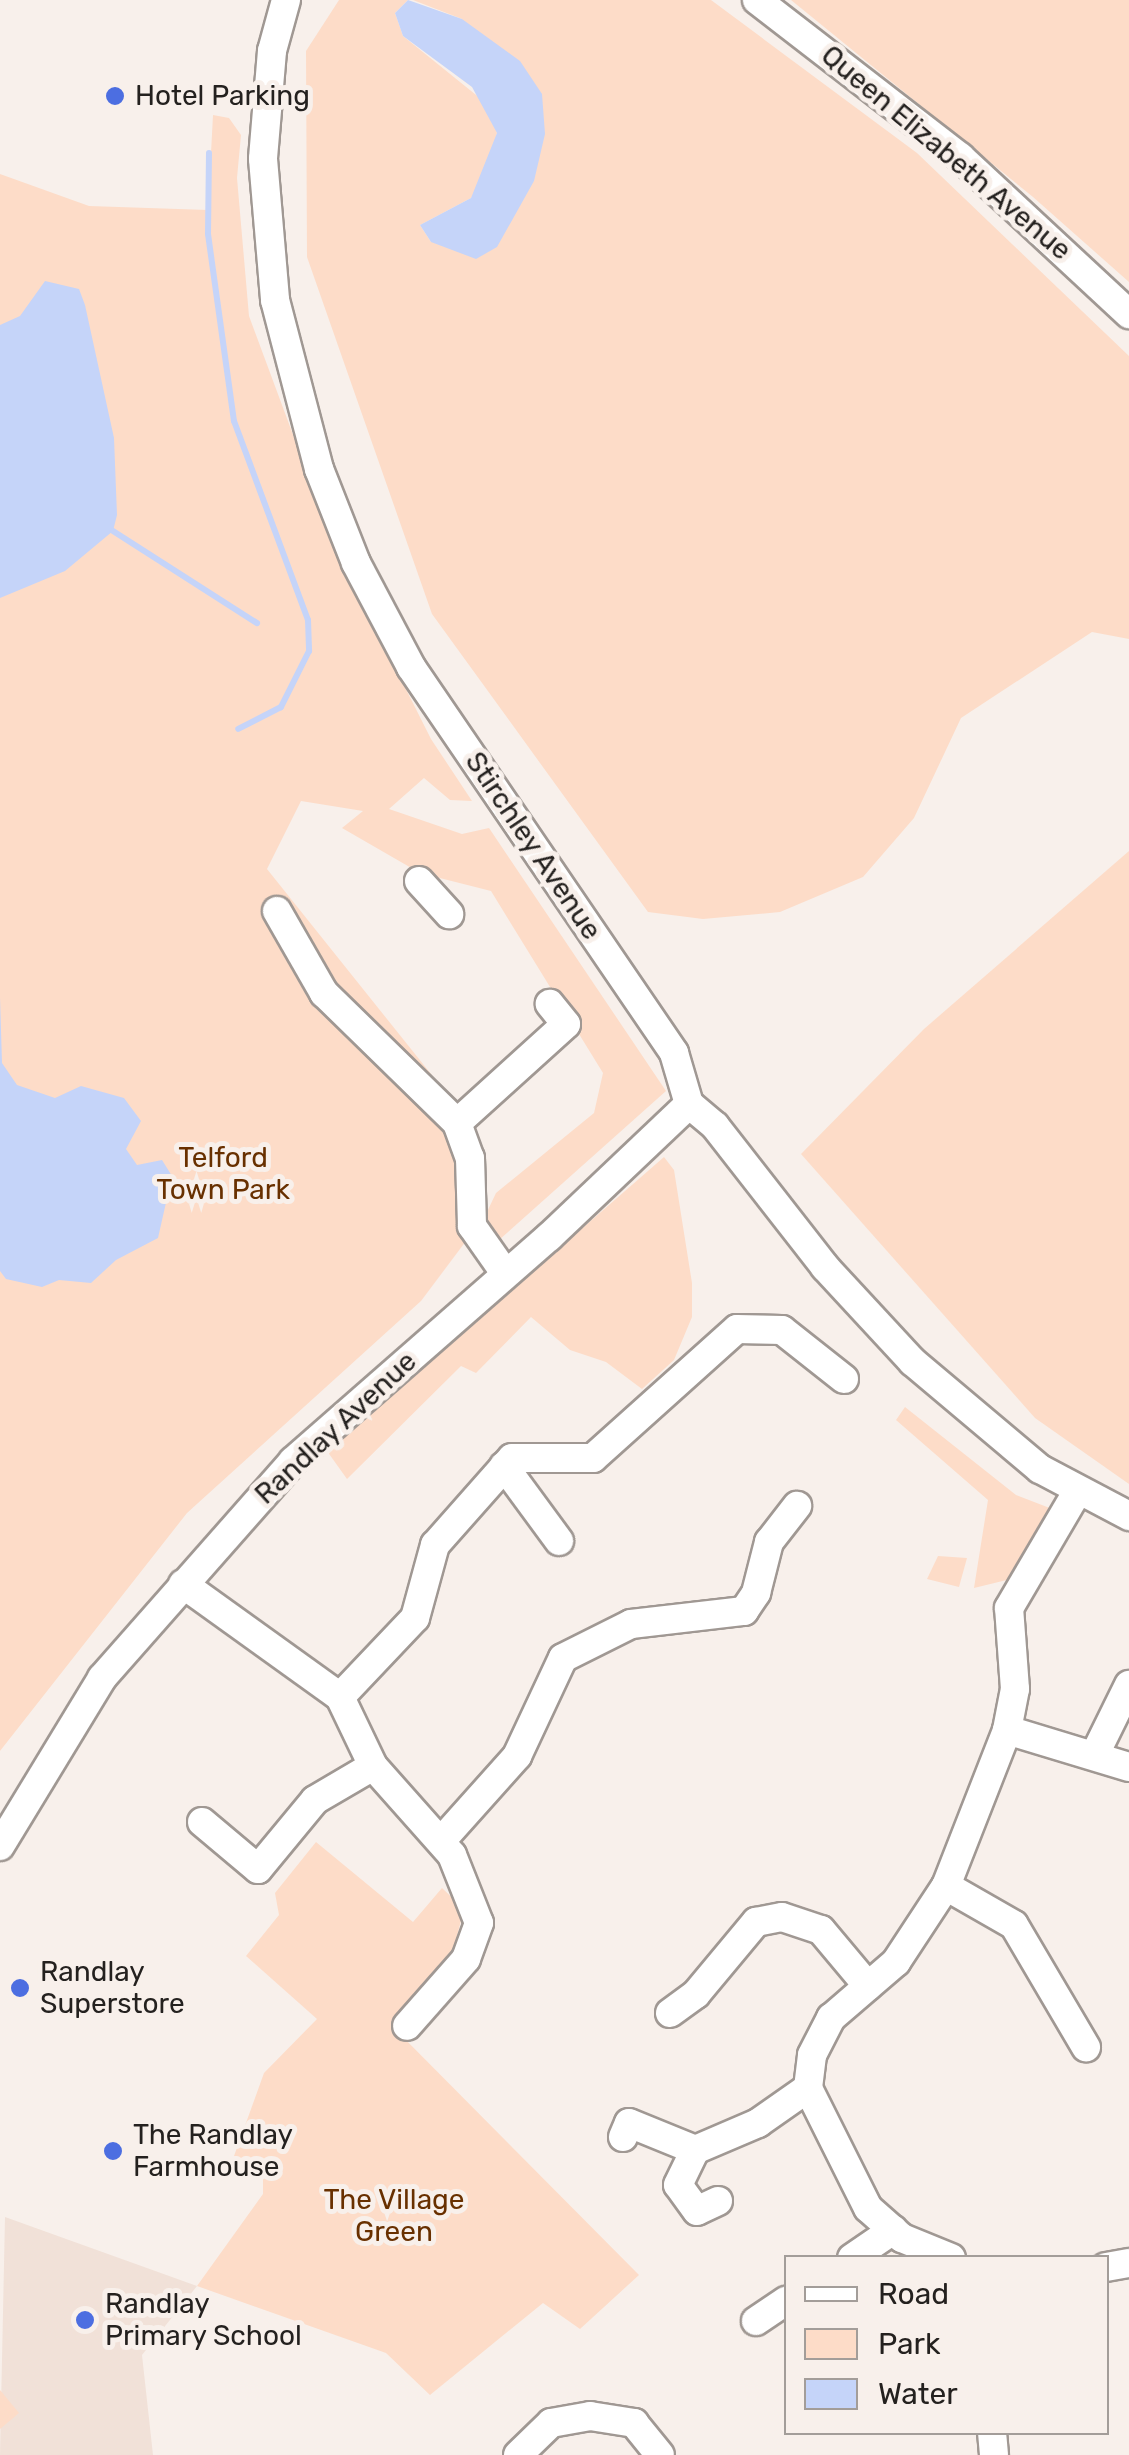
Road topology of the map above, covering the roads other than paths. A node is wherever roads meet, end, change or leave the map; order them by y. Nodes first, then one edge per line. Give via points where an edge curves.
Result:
1 (286, 0) edge
2 (757, 0) edge
3 (1129, 314) edge
4 (419, 880) dead end
5 (277, 912) dead end
6 (448, 914) dead end
7 (566, 1022) dead end
8 (689, 1104) junction
9 (458, 1124) junction
10 (505, 1273) junction
11 (844, 1379) dead end
12 (504, 1466) junction
13 (1077, 1492) junction
14 (798, 1506) dead end
15 (1129, 1516) edge
16 (559, 1541) dead end
17 (183, 1584) junction
18 (1129, 1684) edge
19 (340, 1696) junction
20 (1006, 1730) junction
21 (1096, 1752) junction
22 (373, 1766) junction
23 (1129, 1767) edge
24 (202, 1822) dead end
25 (442, 1840) junction
26 (0, 1846) edge
27 (946, 1886) junction
28 (868, 1986) junction
29 (670, 2013) dead end
30 (407, 2026) dead end
31 (1086, 2047) dead end
32 (808, 2088) junction
33 (622, 2137) dead end
34 (694, 2150) junction
35 (718, 2201) dead end
36 (893, 2230) junction
37 (856, 2255) edge
38 (945, 2255) edge
39 (784, 2302) edge
40 (756, 2322) dead end
41 (518, 2455) edge
42 (660, 2455) edge

1 - 8 street, Stirchley Avenue via 272,51 263,159 275,300 297,402 356,563 412,666 674,1053
2 - 3 street, Queen Elizabeth Avenue via 960,157
4 - 6 street
5 - 9 street via 324,993
7 - 9 street
8 - 10 street, Randlay Avenue
8 - 13 street, Stirchley Avenue via 715,1126 825,1267 913,1362
9 - 10 street via 470,1158 472,1226
10 - 17 street, Randlay Avenue via 294,1461
11 - 12 street via 782,1330 737,1329 592,1458 522,1456
12 - 16 street
12 - 19 street via 436,1545 416,1618
13 - 15 street, Stirchley Avenue
13 - 20 street via 1010,1608 1015,1689
14 - 25 street via 769,1542 756,1593 744,1611 646,1620 588,1640 563,1658 518,1756
17 - 19 street
17 - 26 street, Randlay Avenue via 102,1678
18 - 21 street
19 - 22 street
20 - 21 street
20 - 27 street
21 - 23 street
22 - 24 street via 315,1800 258,1869
22 - 25 street
25 - 30 street via 480,1923 466,1959
27 - 28 street via 907,1948
27 - 31 street via 1014,1924
28 - 29 street via 821,1930 782,1917 756,1922 696,1994
28 - 32 street via 831,2018 812,2054
32 - 34 street via 758,2123
32 - 36 street via 868,2208
33 - 34 street via 629,2122
34 - 35 street via 678,2186 697,2210
36 - 37 street
36 - 38 street
39 - 40 street
41 - 42 street via 551,2423 590,2416 634,2423

